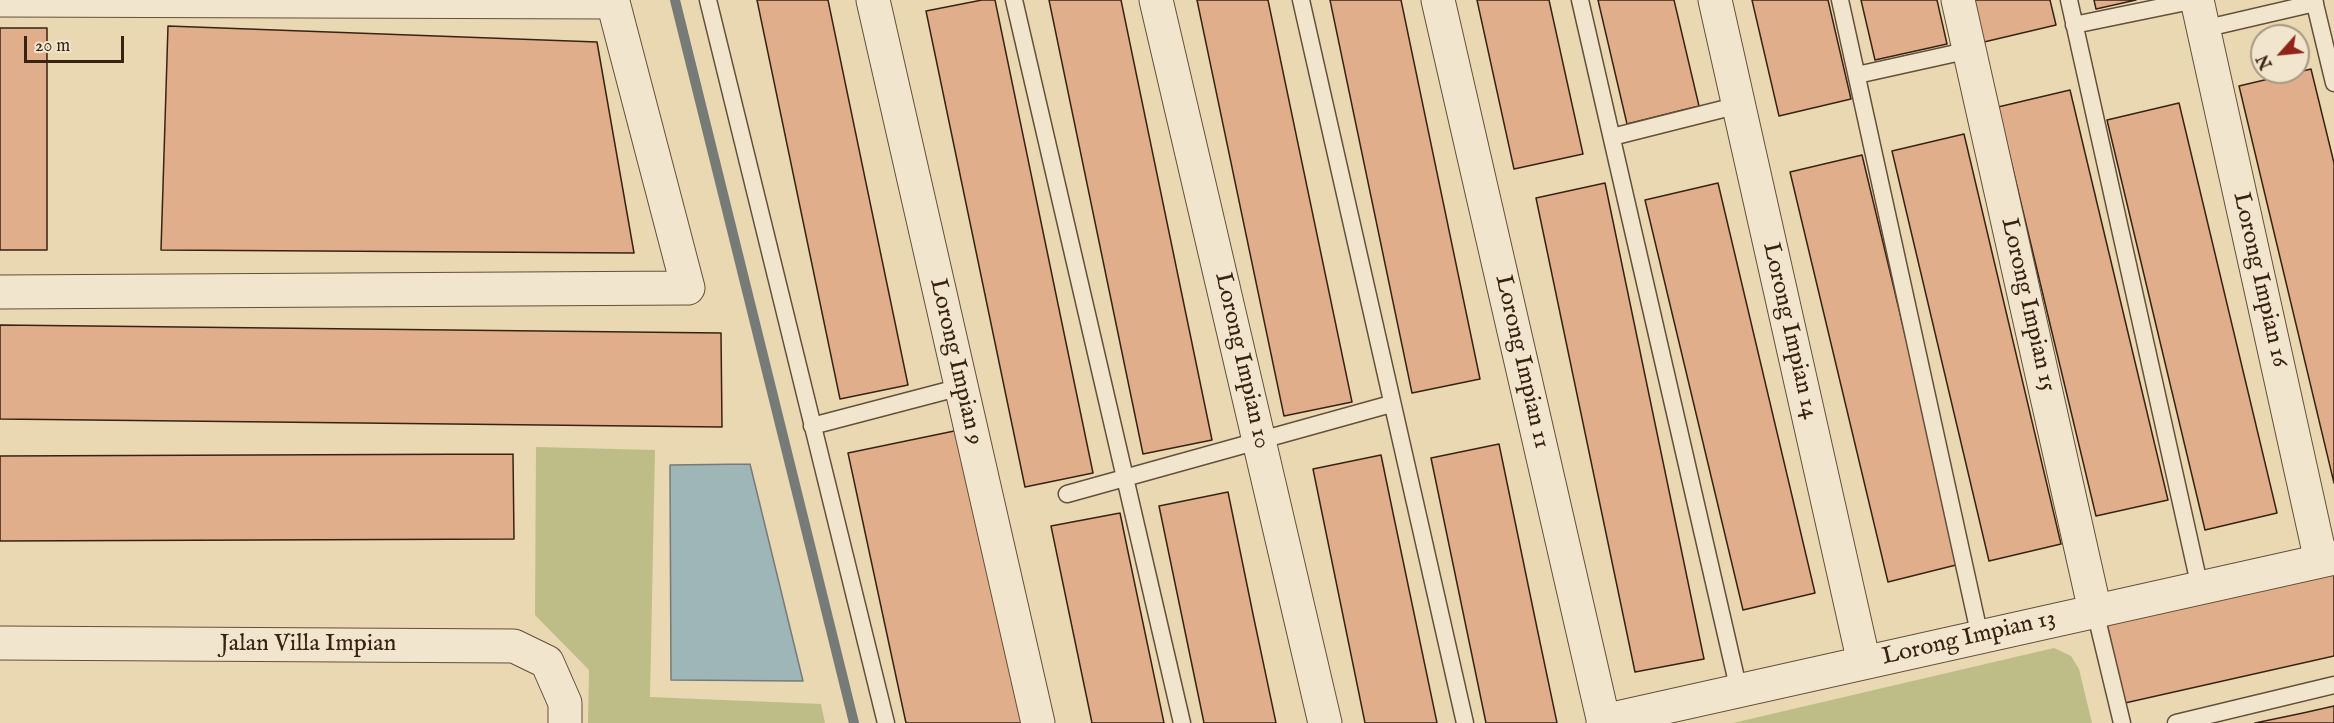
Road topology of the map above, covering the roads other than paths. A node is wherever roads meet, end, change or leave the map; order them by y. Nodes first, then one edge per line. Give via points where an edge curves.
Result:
1 (0, 0) edge
2 (708, 0) edge
3 (873, 0) edge
4 (1014, 0) edge
5 (1156, 0) edge
6 (1300, 0) edge
7 (1438, 0) edge
8 (1580, 0) edge
9 (1715, 0) edge
10 (1840, 0) edge
11 (1958, 0) edge
12 (2069, 0) edge
13 (2315, 2) edge
14 (2199, 10) edge
15 (2074, 25) junction
16 (1970, 50) junction
17 (1857, 75) junction
18 (2334, 83) edge
19 (1738, 105) junction
20 (1612, 136) junction
21 (0, 292) edge
22 (961, 387) junction
23 (1391, 404) junction
24 (812, 426) junction
25 (1259, 440) junction
26 (1127, 478) junction
27 (1066, 494) dead end
28 (2328, 559) edge
29 (2200, 588) junction
30 (2095, 611) junction
31 (1980, 637) junction
32 (0, 643) edge
33 (1864, 663) junction
34 (2334, 685) edge
35 (1739, 691) junction
36 (1604, 722) edge
37 (565, 723) edge
38 (886, 723) edge
39 (1038, 723) edge
40 (1182, 723) edge
41 (1324, 723) edge
42 (1465, 723) edge
43 (2122, 723) edge
44 (2176, 723) edge

1 - 21 street via 614,2 688,288
2 - 24 lane
3 - 22 street, Lorong Impian 9
4 - 26 lane
5 - 25 street, Lorong Impian 10
6 - 23 lane
7 - 36 street, Lorong Impian 11
8 - 20 lane
9 - 19 street, Lorong Impian 14
10 - 17 lane
11 - 16 street, Lorong Impian 15
12 - 15 lane
13 - 14 lane
13 - 18 lane
14 - 15 lane
14 - 28 street, Lorong Impian 16
15 - 29 lane
16 - 17 lane
16 - 30 street, Lorong Impian 15
17 - 31 lane
19 - 20 lane
19 - 33 street, Lorong Impian 14
20 - 35 lane
22 - 24 lane
22 - 39 street, Lorong Impian 9
23 - 25 lane
23 - 42 lane
24 - 38 lane
25 - 26 lane
25 - 41 street, Lorong Impian 10
26 - 27 lane
26 - 40 lane
28 - 29 street, Lorong Impian 13
29 - 30 street, Lorong Impian 13
30 - 31 street, Lorong Impian 13
30 - 43 lane
31 - 33 street, Lorong Impian 13
32 - 37 street, Jalan Villa Impian via 514,646 547,662 565,703
33 - 35 street, Lorong Impian 13
34 - 44 lane
35 - 36 street, Lorong Impian 13

